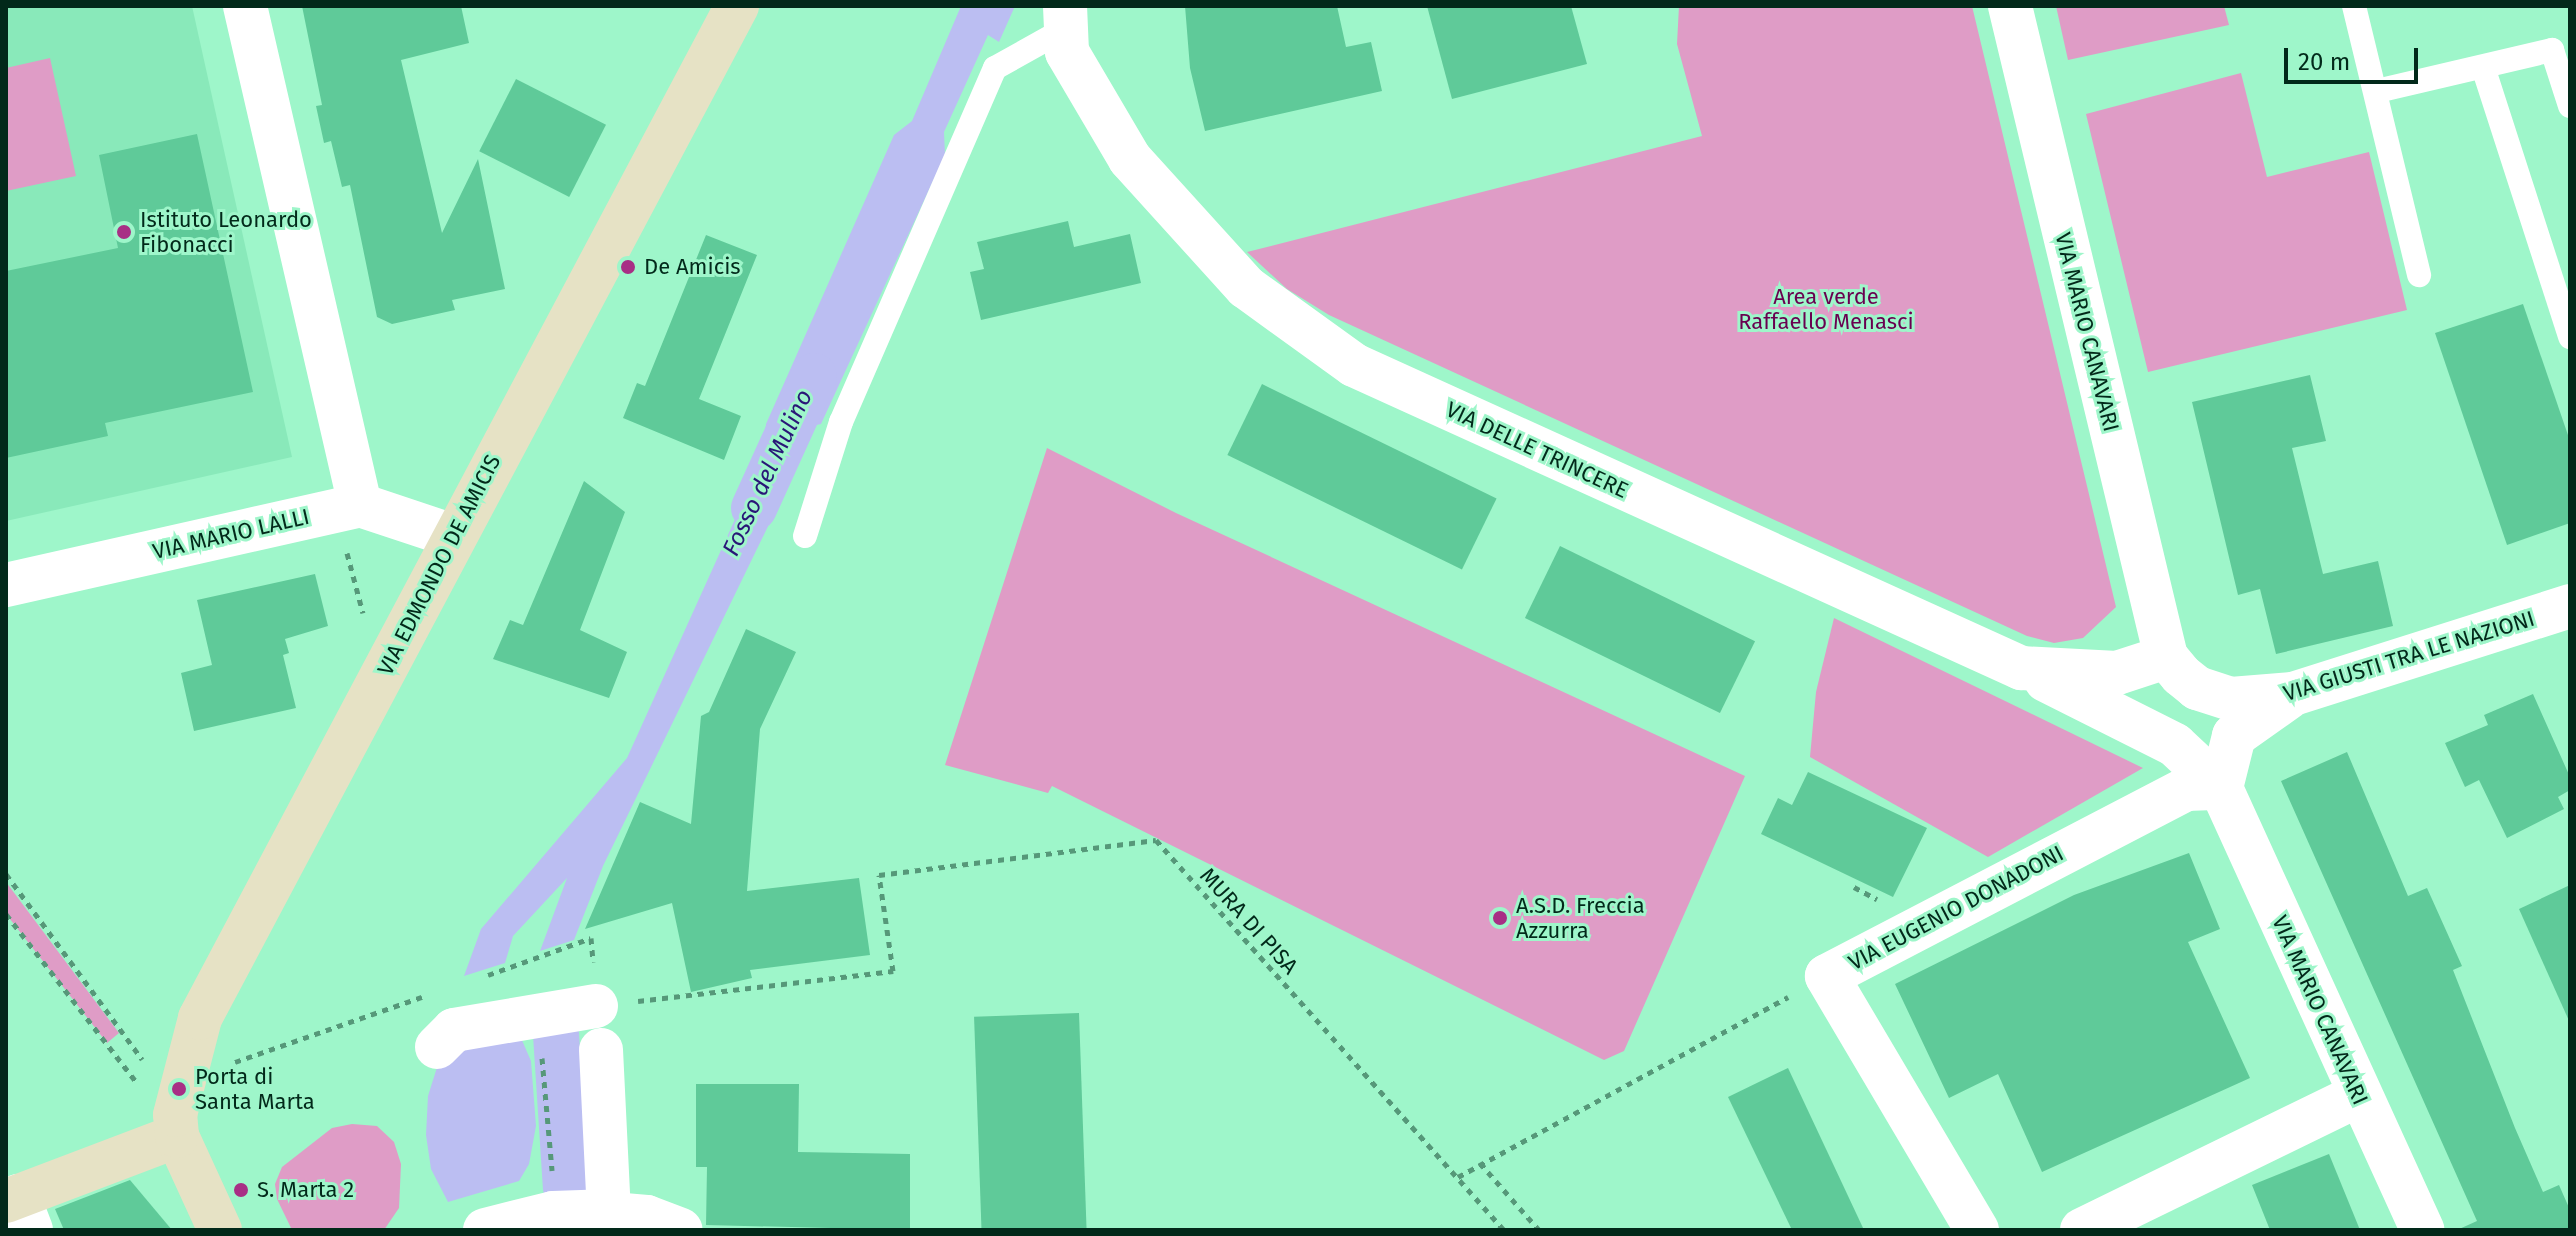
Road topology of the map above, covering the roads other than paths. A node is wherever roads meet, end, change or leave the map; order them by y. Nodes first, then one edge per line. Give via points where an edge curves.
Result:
1 (245, 6) edge
2 (737, 6) edge
3 (2010, 6) edge
4 (2354, 6) edge
5 (1064, 18) edge
6 (2483, 67) junction
7 (2377, 91) junction
8 (2570, 106) edge
9 (2419, 275) dead end
10 (2570, 337) edge
11 (360, 505) junction
12 (453, 536) junction
13 (805, 536) dead end
14 (6, 585) edge
15 (2570, 606) edge
16 (2166, 657) junction
17 (2021, 668) junction
18 (2293, 694) junction
19 (2221, 788) junction
20 (596, 1006) dead end
21 (437, 1047) dead end
22 (601, 1050) dead end
23 (2359, 1095) junction
24 (176, 1126) junction
25 (18, 1209) edge
26 (599, 1212) junction
27 (503, 1225) edge
28 (220, 1230) edge
29 (681, 1230) edge
30 (1977, 1230) edge
31 (2082, 1230) edge
32 (2422, 1230) edge

1 - 11 street
2 - 12 street, VIA EDMONDO DE AMICIS
3 - 16 street, VIA MARIO CANAVARI
4 - 7 lane
5 - 13 lane via 995,68 841,422
5 - 17 street, VIA DELLE TRINCERE via 1077,72 1130,159 1246,287 1316,342 1354,365 1678,516
6 - 7 lane
6 - 8 lane via 2552,50
6 - 10 lane
7 - 9 lane
11 - 12 street
11 - 14 street, VIA MARIO LALLI
12 - 24 street, VIA EDMONDO DE AMICIS via 200,1018
15 - 18 street, VIA GIUSTI TRA LE NAZIONI
16 - 17 street, VIA DELLE TRINCERE via 2117,673
16 - 18 street, VIA GIUSTI TRA LE NAZIONI via 2197,688 2221,698
17 - 19 street, VIA MARIO CANAVARI via 2175,745
18 - 19 street via 2234,736
19 - 23 street, VIA MARIO CANAVARI
19 - 30 street, VIA EUGENIO DONADONI via 2186,789 1827,976
20 - 21 street via 454,1030
22 - 26 street
23 - 31 street
23 - 32 street, VIA MARIO CANAVARI
24 - 25 street
24 - 28 street
26 - 27 street
26 - 29 street via 647,1217

